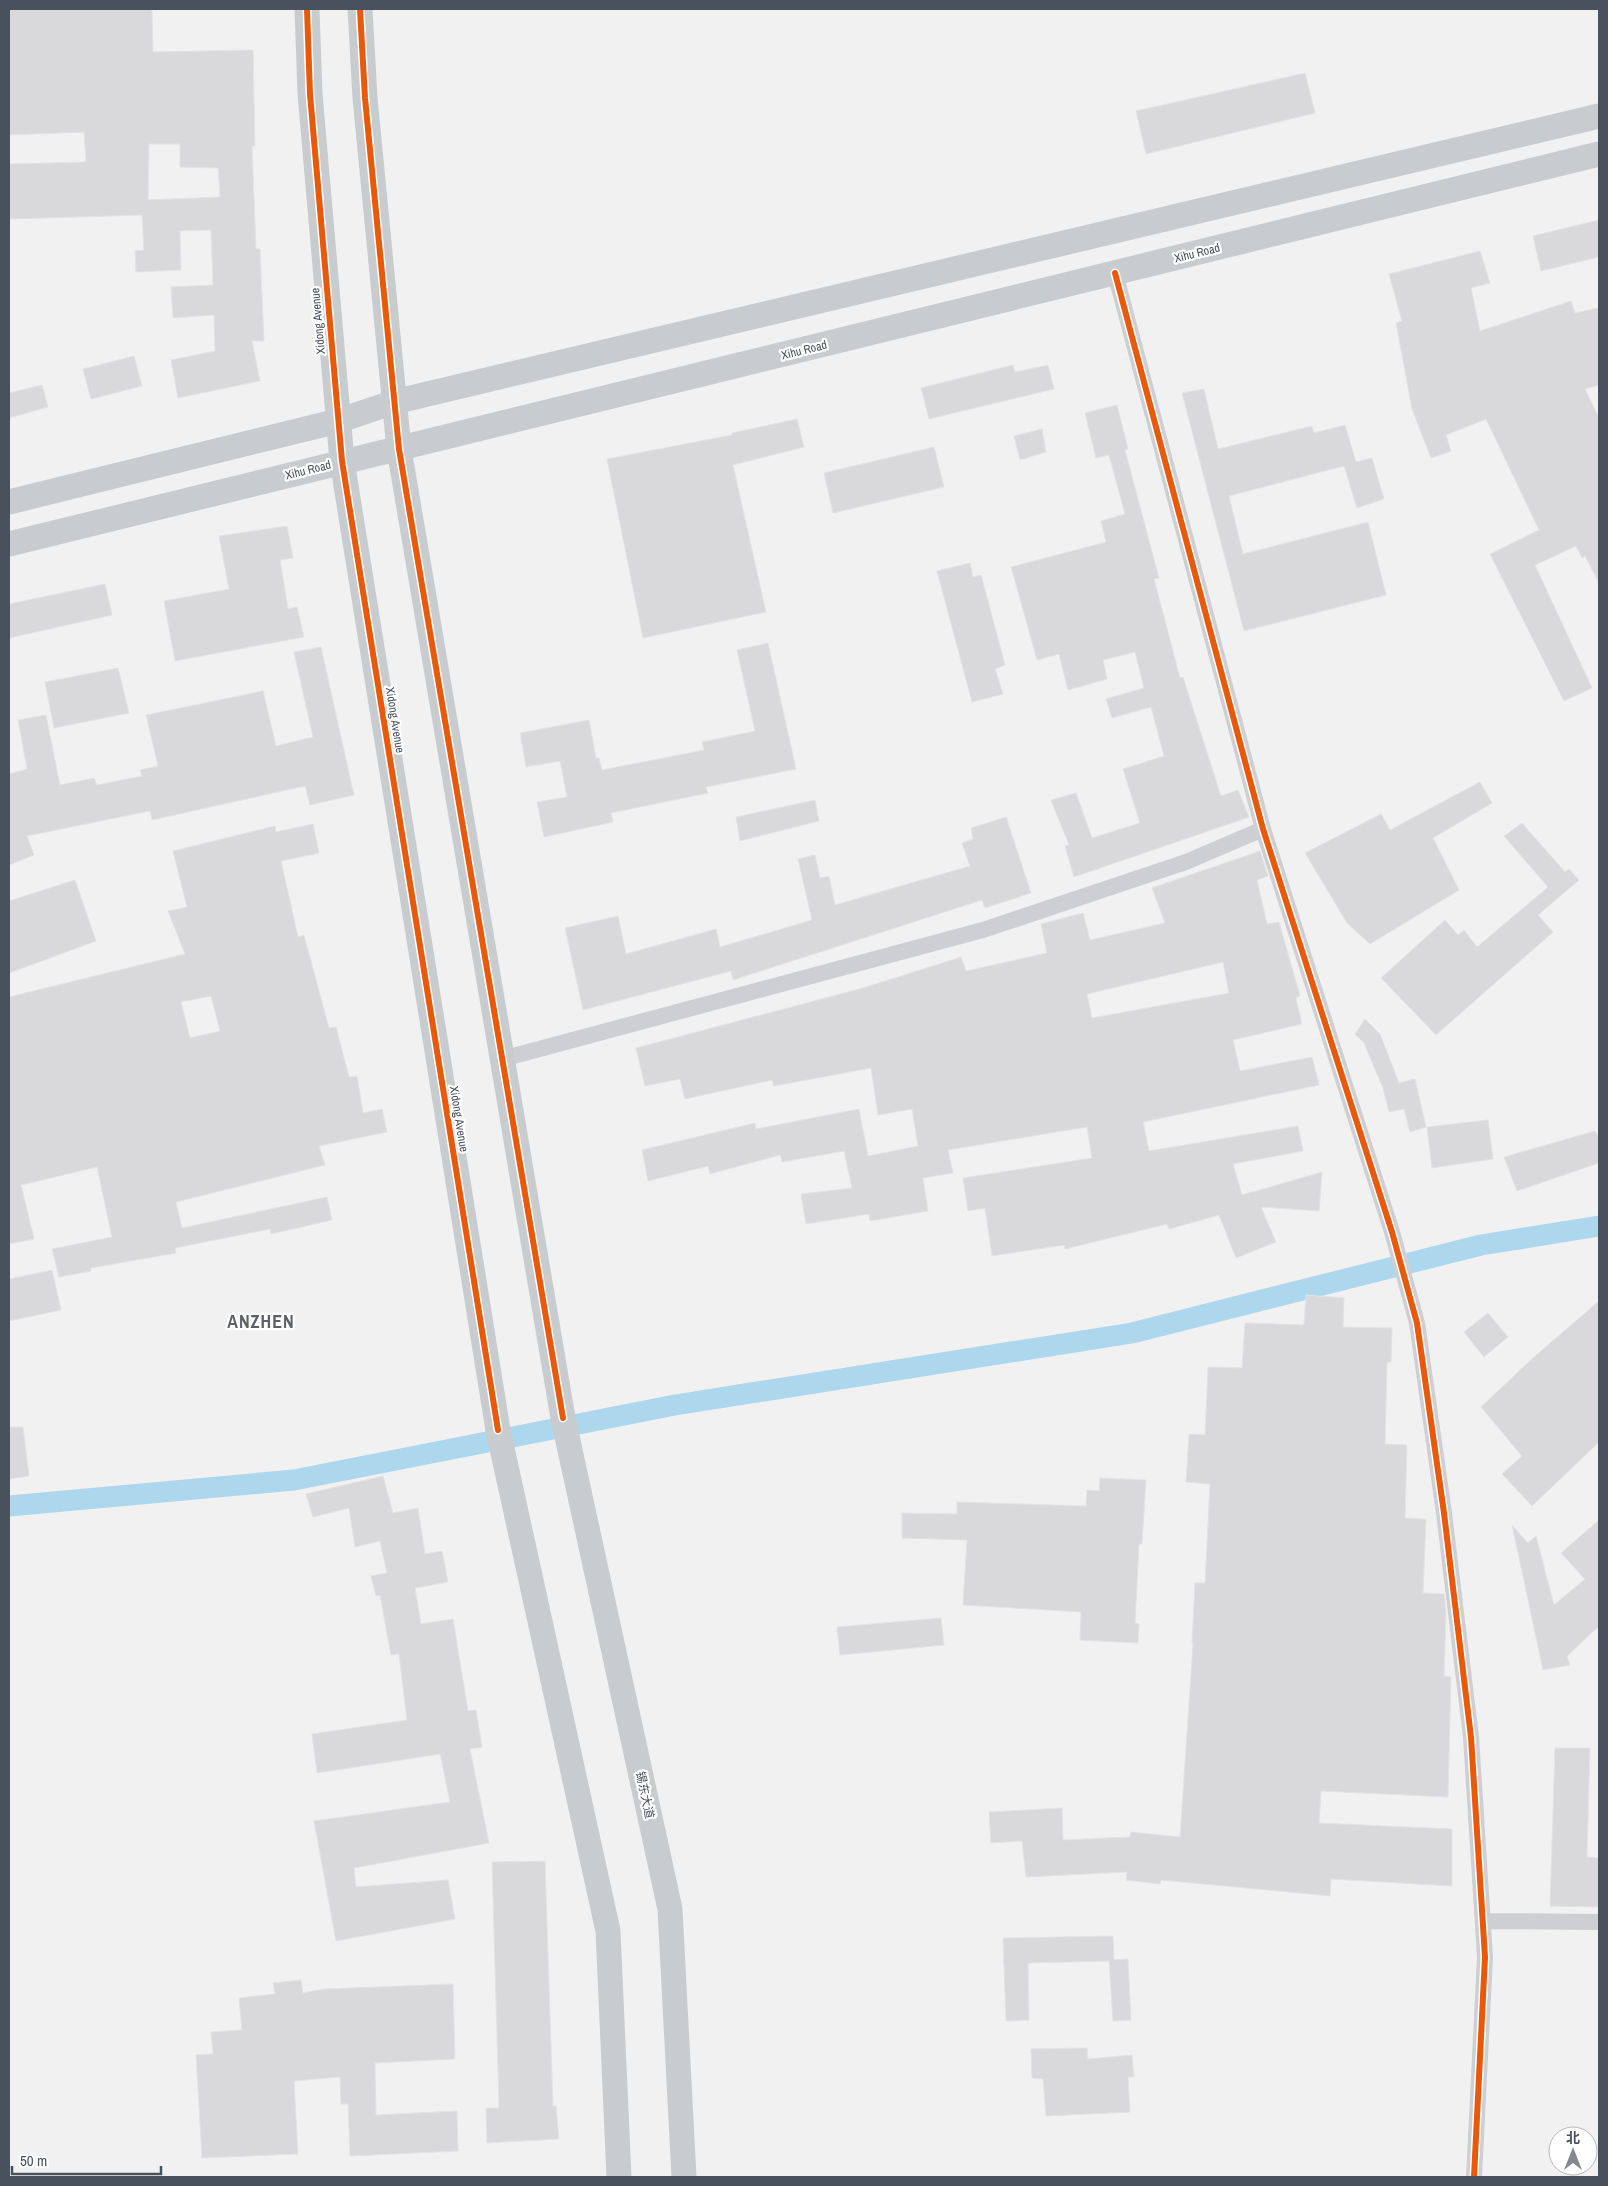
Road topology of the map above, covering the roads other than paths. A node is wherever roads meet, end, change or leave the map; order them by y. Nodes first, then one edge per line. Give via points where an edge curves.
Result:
1 (307, 9) edge
2 (360, 9) edge
3 (1599, 116) edge
4 (1599, 154) edge
5 (1116, 273) junction
6 (394, 402) junction
7 (338, 421) junction
8 (399, 450) junction
9 (342, 461) junction
10 (9, 502) edge
11 (9, 544) edge
12 (1263, 829) junction
13 (502, 1059) junction
14 (1483, 1922) junction
15 (1599, 1922) edge
16 (619, 2177) edge
17 (684, 2177) edge
18 (1474, 2177) edge

1 - 7 main road, Xidong Avenue via 310,94
2 - 6 main road via 365,98
3 - 6 main road
4 - 5 main road, Xihu Road
5 - 8 main road, Xihu Road
5 - 12 street
6 - 7 main road
6 - 8 main road
7 - 9 main road, Xidong Avenue
7 - 10 main road
8 - 9 main road, Xihu Road
8 - 13 main road
9 - 11 main road, Xihu Road
9 - 16 main road, Xidong Avenue via 498,1430 608,1931
12 - 13 street via 1186,862 983,930
12 - 14 street via 1392,1232 1417,1323 1472,1737
13 - 17 main road, 锡东大道 via 563,1418 670,1909
14 - 15 street
14 - 18 street via 1485,1957

